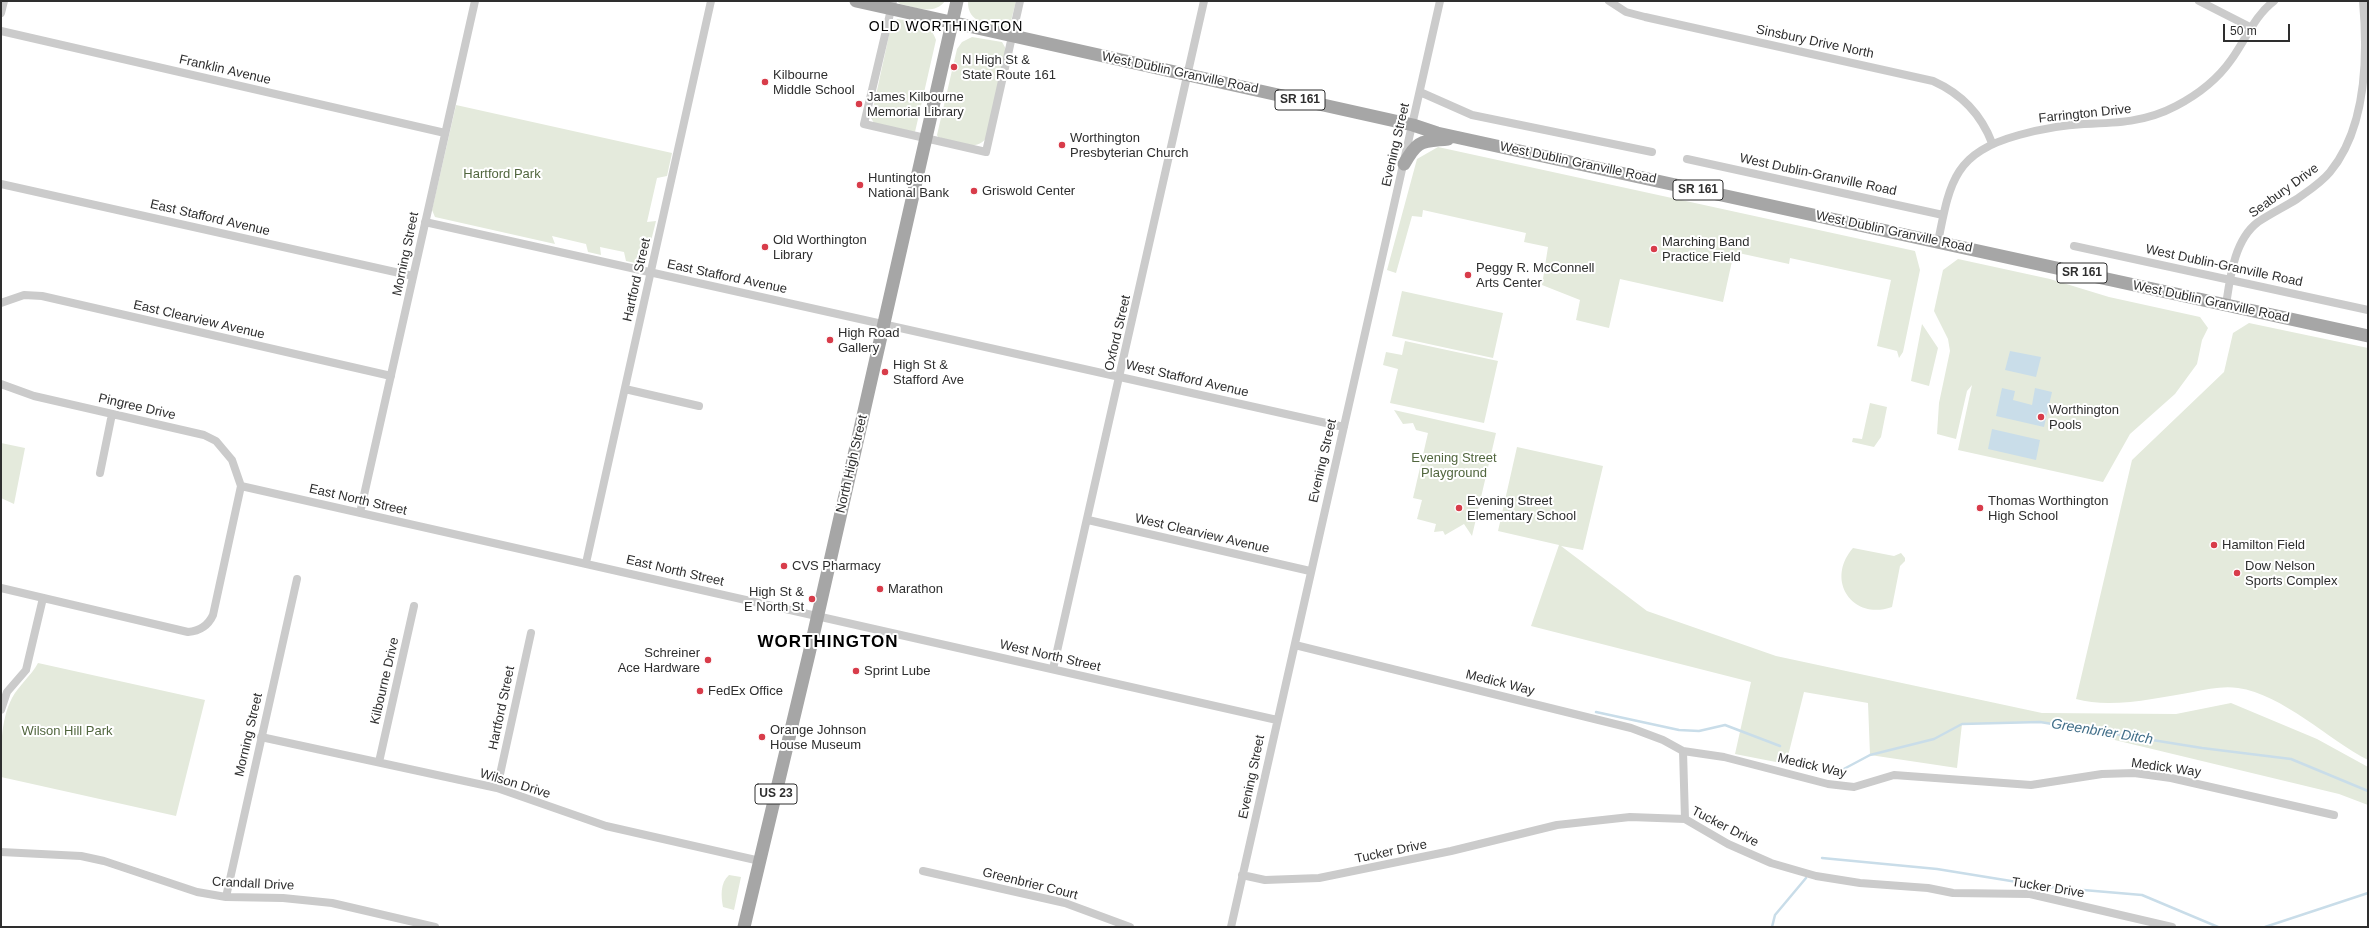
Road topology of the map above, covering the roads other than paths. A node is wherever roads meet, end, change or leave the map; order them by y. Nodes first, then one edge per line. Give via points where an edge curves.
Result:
1 (4, 1) edge
2 (475, 1) edge
3 (711, 1) edge
4 (856, 1) edge
5 (957, 1) edge
6 (1020, 1) edge
7 (1204, 1) edge
8 (1440, 1) edge
9 (1609, 1) edge
10 (2199, 1) edge
11 (2274, 1) edge
12 (2363, 1) edge
13 (892, 5) edge
14 (1, 13) edge
15 (952, 23) junction
16 (2252, 28) junction
17 (1, 31) edge
18 (1013, 36) junction
19 (1187, 75) junction
20 (1420, 92) junction
21 (1413, 125) junction
22 (445, 133) junction
23 (926, 138) junction
24 (1458, 138) junction
25 (1992, 143) junction
26 (1652, 152) dead end
27 (1687, 159) dead end
28 (1404, 164) junction
29 (1, 184) edge
30 (1943, 215) junction
31 (425, 222) junction
32 (1938, 242) junction
33 (2074, 246) dead end
34 (650, 273) junction
35 (413, 276) junction
36 (2230, 279) junction
37 (1, 303) edge
38 (2226, 305) junction
39 (2368, 310) edge
40 (884, 324) junction
41 (2368, 336) edge
42 (391, 376) junction
43 (1120, 376) junction
44 (1, 384) edge
45 (625, 389) junction
46 (699, 406) dead end
47 (112, 414) junction
48 (1344, 427) junction
49 (100, 473) dead end
50 (241, 486) junction
51 (360, 513) junction
52 (1088, 520) junction
53 (586, 563) junction
54 (1310, 571) junction
55 (297, 579) dead end
56 (1, 588) edge
57 (43, 598) junction
58 (414, 606) dead end
59 (818, 616) junction
60 (531, 633) dead end
61 (1295, 645) junction
62 (1053, 669) junction
63 (1, 710) edge
64 (1277, 720) junction
65 (261, 737) junction
66 (1683, 751) junction
67 (379, 762) junction
68 (497, 788) junction
69 (2334, 815) dead end
70 (1685, 819) junction
71 (1, 852) edge
72 (760, 862) junction
73 (923, 871) dead end
74 (1242, 875) junction
75 (226, 897) junction
76 (435, 927) edge
77 (744, 927) edge
78 (1130, 927) edge
79 (1231, 927) edge
80 (2172, 927) edge

1 - 14 street
2 - 22 street, Morning Street
3 - 34 street, Hartford Street
4 - 13 main road, SR 161
5 - 15 main road, North High Street / US 23
6 - 18 street
7 - 19 street, Oxford Street
8 - 20 street, Evening Street
9 - 25 street, Sinsbury Drive North via 1626,12 1645,17 1933,81 1953,92 1970,106 1980,118
10 - 16 street
11 - 16 street, Farrington Drive
12 - 36 street, Seabury Drive via 2363,74 2352,134 2329,173 2313,188 2257,223 2238,249
13 - 15 main road, SR 161
13 - 23 street via 864,124
15 - 18 main road, West Dublin Granville Road / SR 161
15 - 23 main road, North High Street / US 23
16 - 25 street, Farrington Drive via 2219,74 2196,94 2175,107 2126,123 2058,126
17 - 22 street, Franklin Avenue
18 - 19 main road, West Dublin Granville Road / SR 161
18 - 23 street via 986,152
19 - 21 main road, West Dublin Granville Road / SR 161
19 - 43 street, Oxford Street
20 - 21 street, Evening Street
20 - 26 street via 1472,115
21 - 24 main road, West Dublin Granville Road / SR 161
21 - 28 street, Evening Street
22 - 31 street, Morning Street
23 - 40 main road, North High Street / US 23
24 - 28 main road via 1420,142
24 - 32 main road, West Dublin Granville Road / SR 161
25 - 30 street, Farrington Drive via 1973,155 1958,172
27 - 30 street, West Dublin-Granville Road
28 - 48 street, Evening Street
29 - 35 street, East Stafford Avenue
30 - 32 street, Farrington Drive
31 - 34 street, East Stafford Avenue
31 - 35 street, Morning Street
32 - 38 main road, West Dublin Granville Road / SR 161
33 - 36 street, West Dublin-Granville Road
34 - 40 street, East Stafford Avenue
34 - 45 street, Hartford Street
35 - 42 street, Morning Street
36 - 38 street, Seabury Drive
36 - 39 street, West Dublin-Granville Road
37 - 42 street, East Clearview Avenue via 24,296 42,296
38 - 41 main road, West Dublin Granville Road / SR 161
40 - 43 street, West Stafford Avenue
40 - 59 main road, North High Street / US 23
42 - 51 street, Morning Street
43 - 48 street, West Stafford Avenue
43 - 52 street, Oxford Street
44 - 47 street, Pingree Drive via 17,391
45 - 46 street
45 - 53 street, Hartford Street
47 - 49 street
47 - 50 street, Pingree Drive via 204,435 216,441 232,460
48 - 54 street, Evening Street
50 - 51 street, East North Street
50 - 57 street via 213,615 199,630 188,632
51 - 53 street, East North Street
52 - 54 street, West Clearview Avenue
52 - 62 street, Oxford Street
53 - 59 street, East North Street
54 - 61 street, Evening Street
55 - 65 street, Morning Street
56 - 57 street
57 - 63 street via 26,670 7,692
58 - 67 street, Kilbourne Drive
59 - 62 street, West North Street
59 - 72 main road, North High Street / US 23
60 - 68 street, Hartford Street
61 - 64 street, Evening Street
61 - 66 street, Medick Way via 1631,728
62 - 64 street, West North Street
64 - 74 street, Evening Street
65 - 67 street, Wilson Drive
65 - 75 street, Morning Street
66 - 69 street, Medick Way via 1724,757 1842,786 1865,784 1894,775 2031,785 2102,774 2147,775
66 - 70 street
67 - 68 street, Wilson Drive
68 - 72 street, Wilson Drive via 606,826
70 - 74 street, Tucker Drive via 1630,817 1557,824 1451,851 1319,878 1265,880
70 - 80 street, Tucker Drive via 1728,844 1771,863 1816,876 1953,893 2030,894
71 - 75 street, Crandall Drive via 81,856 104,861 170,885
72 - 77 main road, North High Street / US 23
73 - 78 street, Greenbrier Court via 1065,903
74 - 79 street, Evening Street
75 - 76 street, Crandall Drive via 283,898 332,903

